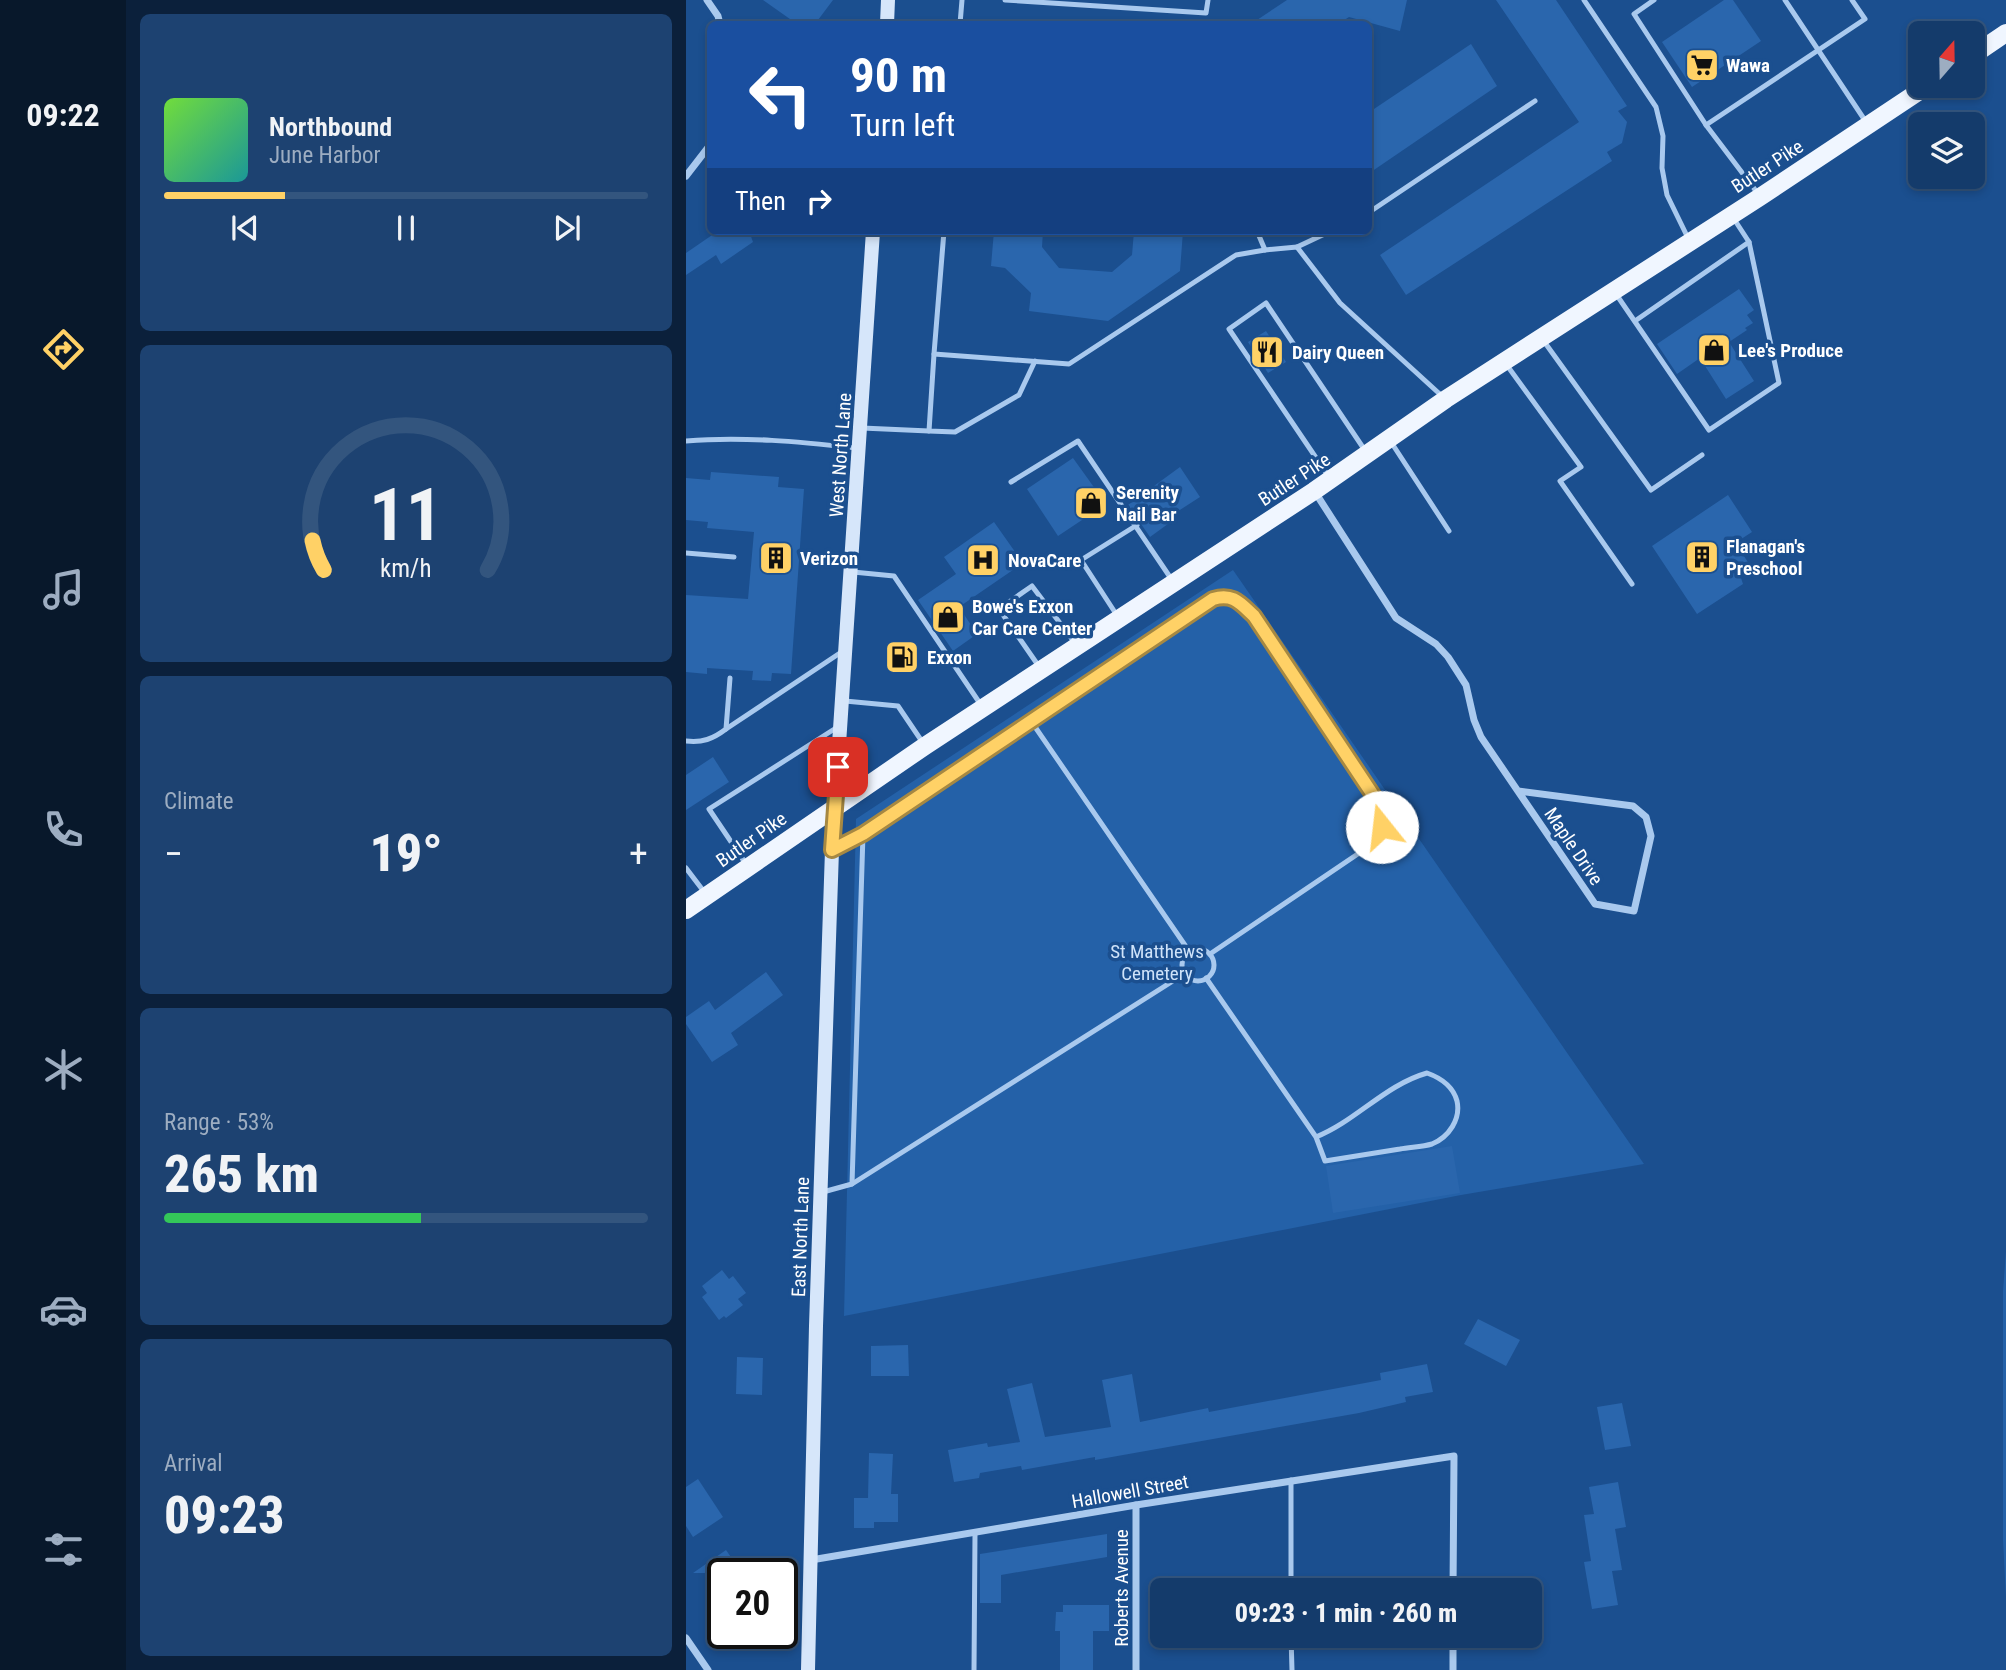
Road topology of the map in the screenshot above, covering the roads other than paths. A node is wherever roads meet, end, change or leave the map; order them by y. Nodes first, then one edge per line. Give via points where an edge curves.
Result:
1 (708, 0) edge
2 (888, 0) edge
3 (962, 0) edge
4 (1005, 0) edge
5 (1208, 0) edge
6 (1584, 0) edge
7 (1654, 0) edge
8 (1785, 0) edge
9 (1852, 0) edge
10 (719, 21) edge
11 (887, 21) edge
12 (960, 21) edge
13 (2006, 33) edge
14 (1985, 47) edge
15 (1818, 50) junction
16 (1909, 98) edge
17 (1535, 101) dead end
18 (1706, 125) junction
19 (1868, 125) junction
20 (707, 149) edge
21 (686, 176) edge
22 (1760, 197) junction
23 (1372, 210) edge
24 (1731, 215) junction
25 (873, 235) edge
26 (944, 235) edge
27 (1259, 235) edge
28 (1322, 235) edge
29 (1690, 242) junction
30 (1749, 242) junction
31 (1297, 247) junction
32 (1265, 250) junction
33 (1615, 292) junction
34 (1635, 321) junction
35 (1542, 338) junction
36 (934, 354) junction
37 (1035, 361) junction
38 (1505, 362) junction
39 (1446, 399) junction
40 (860, 428) junction
41 (929, 431) junction
42 (1390, 439) junction
43 (686, 441) edge
44 (860, 448) junction
45 (1367, 454) junction
46 (1702, 455) dead end
47 (1331, 480) junction
48 (1012, 482) dead end
49 (1314, 491) junction
50 (1137, 525) junction
51 (1449, 531) dead end
52 (686, 553) edge
53 (734, 557) dead end
54 (851, 571) junction
55 (1174, 582) junction
56 (1632, 584) dead end
57 (1118, 618) junction
58 (1077, 645) junction
59 (845, 649) junction
60 (1041, 669) junction
61 (730, 678) dead end
62 (842, 701) junction
63 (983, 707) junction
64 (1031, 721) junction
65 (841, 725) junction
66 (726, 729) junction
67 (686, 741) edge
68 (925, 746) junction
69 (1518, 791) junction
70 (836, 806) junction
71 (863, 834) junction
72 (832, 850) junction
73 (686, 867) edge
74 (747, 867) junction
75 (706, 896) junction
76 (686, 910) edge
77 (1189, 951) junction
78 (1210, 954) junction
79 (1184, 974) junction
80 (1206, 978) junction
81 (1316, 1137) junction
82 (852, 1184) junction
83 (820, 1193) junction
84 (1291, 1480) junction
85 (1136, 1505) junction
86 (975, 1534) junction
87 (811, 1560) junction
88 (1291, 1578) edge
89 (1453, 1578) edge
90 (686, 1638) edge
91 (1291, 1648) edge
92 (1453, 1648) edge
93 (708, 1670) edge
94 (808, 1670) edge
95 (974, 1670) edge
96 (1136, 1670) edge
97 (1292, 1670) edge
98 (1453, 1670) edge

1 - 10 street
2 - 11 street
3 - 12 lane
4 - 5 lane via 1206,13
6 - 29 lane via 1656,107 1667,195
7 - 18 lane via 1634,14
8 - 15 lane
9 - 15 lane via 1865,19
13 - 14 main road
15 - 18 lane
15 - 19 lane
16 - 19 main road, Butler Pike
17 - 23 lane
18 - 22 lane
19 - 22 main road, Butler Pike
20 - 21 street
22 - 24 main road, Butler Pike
24 - 29 main road, Butler Pike
24 - 30 lane
25 - 40 street, West North Lane
26 - 36 lane
27 - 32 lane
28 - 31 lane
29 - 33 main road, Butler Pike
30 - 34 lane
30 - 34 lane via 1779,383 1709,430
31 - 32 lane
31 - 39 lane via 1340,303
32 - 37 lane via 1236,256 1069,364
33 - 34 lane
33 - 35 main road, Butler Pike
35 - 38 main road, Butler Pike
35 - 46 lane via 1650,491
36 - 37 lane
36 - 41 lane
37 - 41 lane via 1019,395 955,432
38 - 39 main road, Butler Pike
38 - 56 lane via 1581,467 1560,481
39 - 42 main road, Butler Pike
40 - 41 lane
40 - 44 street, West North Lane
42 - 45 main road, Butler Pike
42 - 51 lane
43 - 44 lane via 713,438
44 - 54 street, West North Lane
45 - 47 main road, Butler Pike
45 - 47 lane via 1266,303 1229,329
47 - 49 main road, Butler Pike
48 - 50 lane via 1078,442
49 - 55 main road, Butler Pike
49 - 69 street, Maple Drive via 1396,618 1448,657 1466,685 1481,737
50 - 55 lane
50 - 57 lane via 1081,560
52 - 53 lane
54 - 59 street, West North Lane
54 - 63 lane via 894,576
55 - 57 main road, Butler Pike
57 - 58 main road, Butler Pike
58 - 60 main road, Butler Pike
58 - 60 lane via 1032,586 999,610
59 - 62 street, West North Lane
59 - 66 lane
60 - 63 main road, Butler Pike
61 - 66 lane
62 - 65 street, West North Lane
62 - 68 lane via 898,706
63 - 68 main road, Butler Pike
64 - 71 lane
64 - 77 lane
64 - 78 lane via 1213,599 1236,599 1254,616 1383,810 1382,827 1374,843
65 - 70 street, West North Lane
65 - 74 lane via 709,809
66 - 67 lane via 702,741
68 - 70 main road, Butler Pike
69 - 69 street, Maple Drive via 1595,904 1634,911 1651,836 1646,817 1633,806
70 - 72 street, East North Lane
70 - 74 main road, Butler Pike
71 - 72 lane
71 - 82 lane
72 - 83 street, East North Lane
73 - 75 lane
74 - 75 main road, Butler Pike
75 - 76 main road, Butler Pike
77 - 78 lane via 1203,949
77 - 79 lane via 1182,961
78 - 80 lane via 1214,967
79 - 80 lane via 1195,981
79 - 82 lane
80 - 81 lane
81 - 81 lane via 1325,1161 1433,1143 1458,1117 1457,1102 1440,1078 1427,1073 1398,1085
82 - 83 lane
83 - 87 street, East North Lane
84 - 85 street, Hallowell Street
84 - 88 lane
84 - 89 street, Hallowell Street via 1454,1455
85 - 86 street, Hallowell Street
85 - 96 street, Roberts Avenue
86 - 87 street, Hallowell Street
86 - 95 lane
87 - 94 street, East North Lane
90 - 93 street
91 - 97 lane
92 - 98 street

